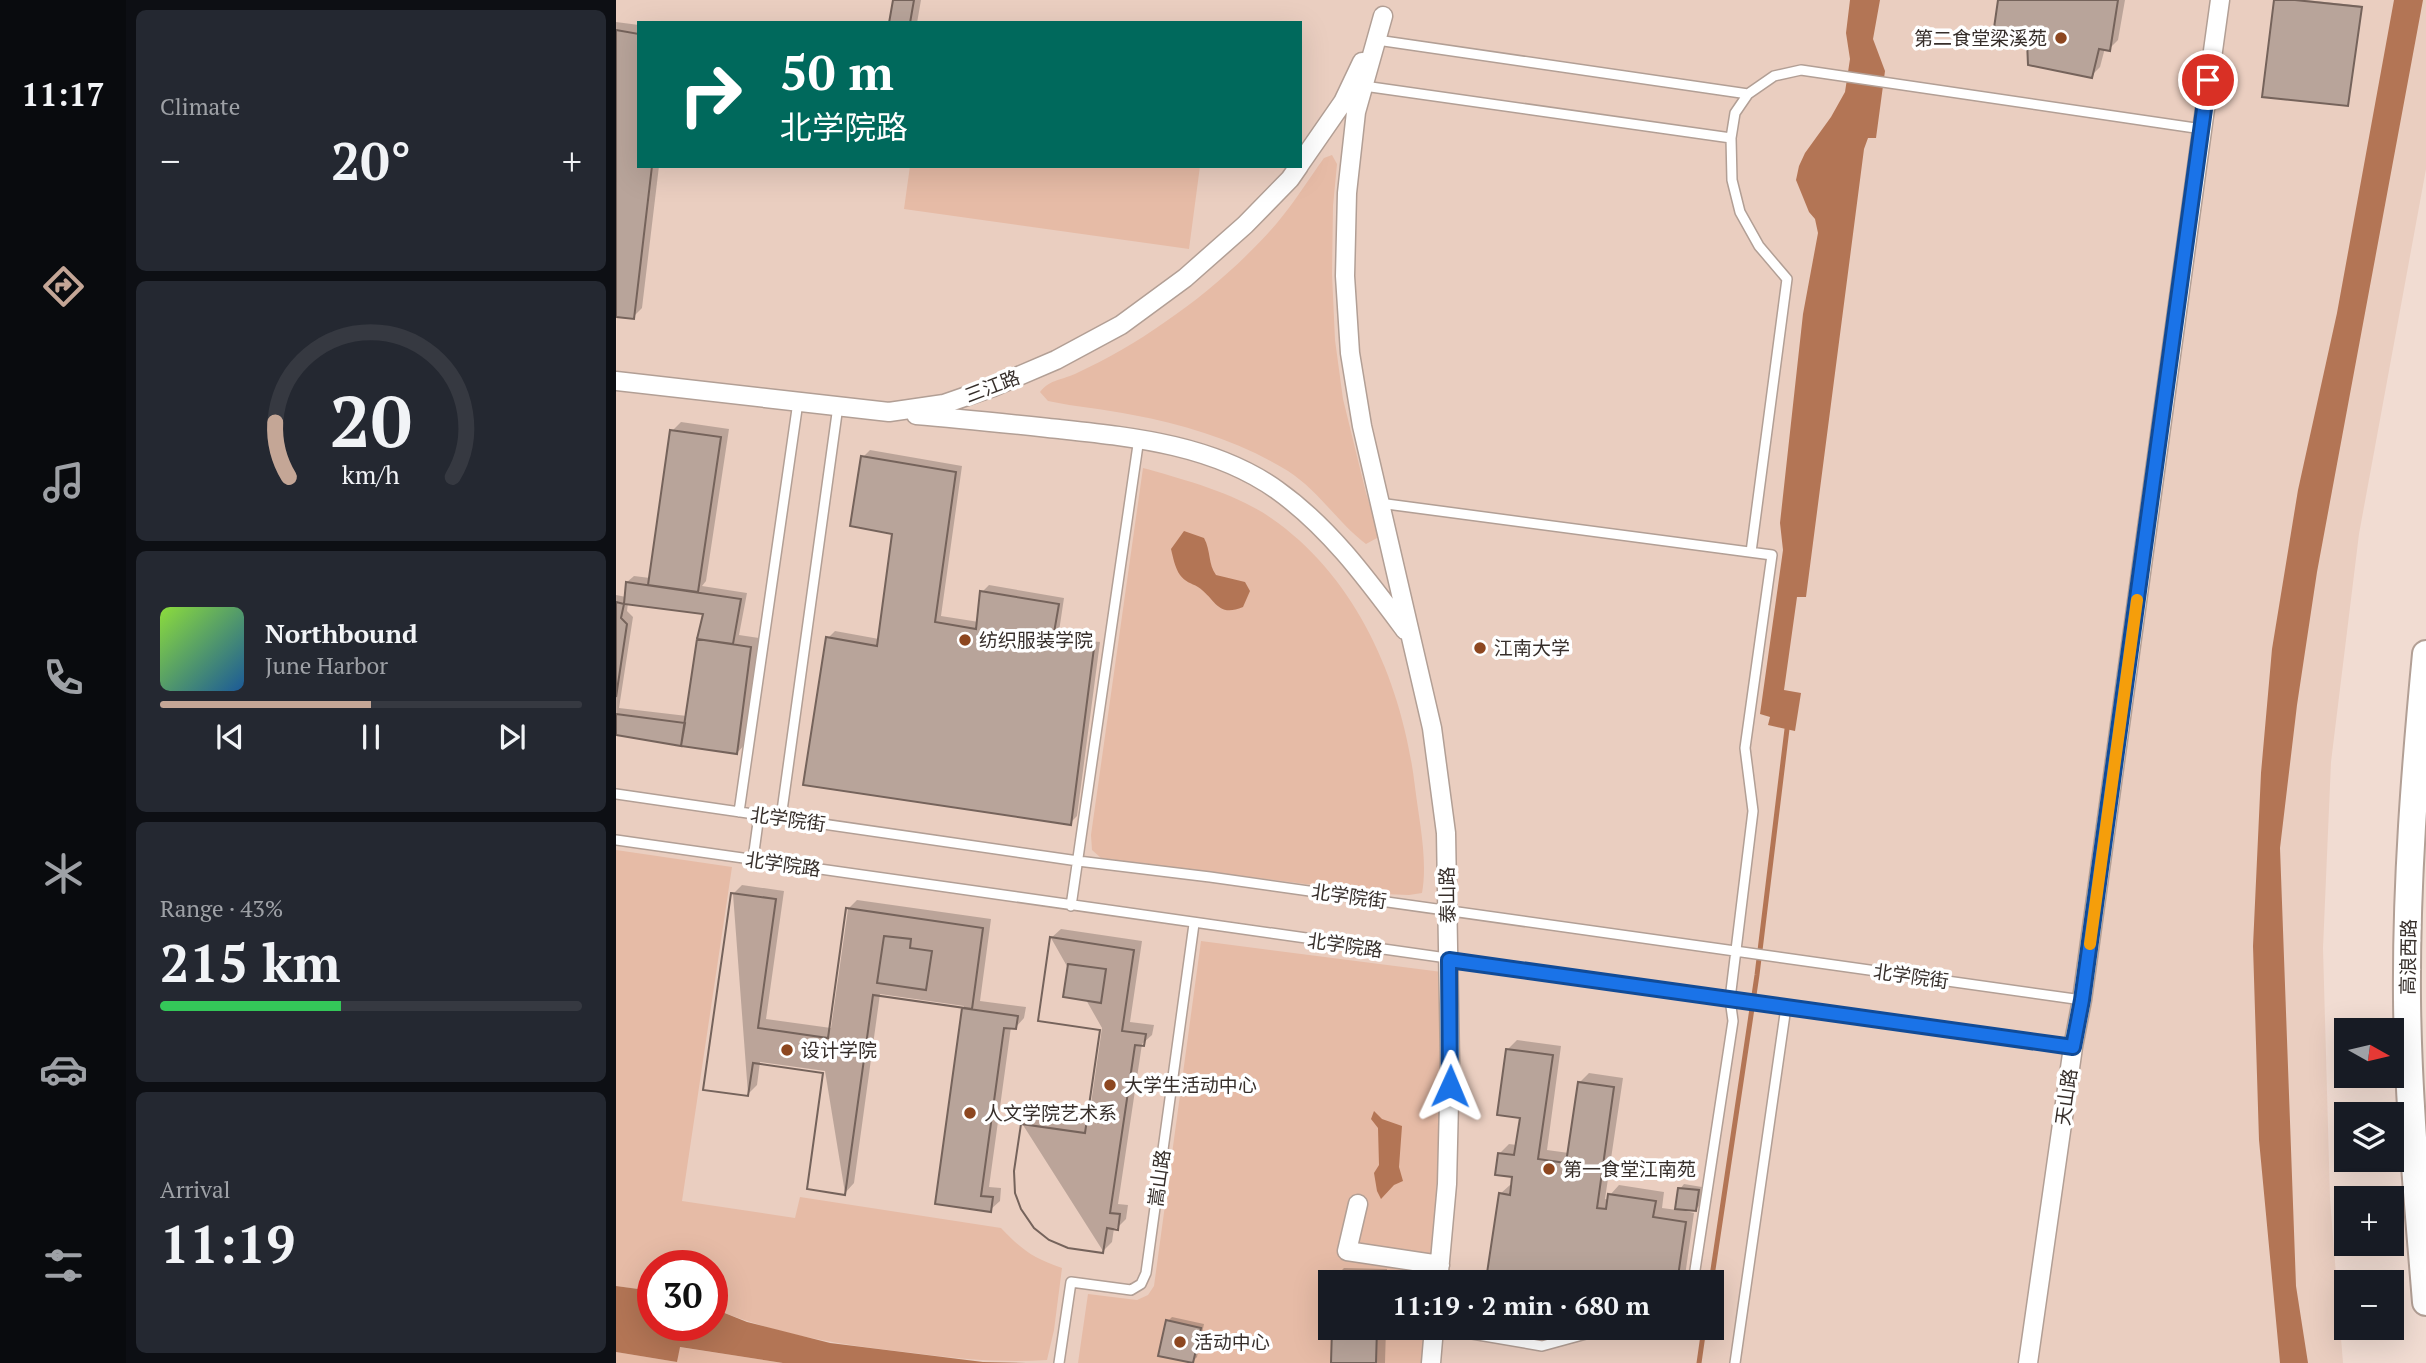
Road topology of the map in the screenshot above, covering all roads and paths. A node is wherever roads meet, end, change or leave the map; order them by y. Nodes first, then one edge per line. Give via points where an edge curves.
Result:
1 (2220, 0) edge
2 (1386, 8) edge
3 (1377, 40) junction
4 (1364, 86) junction
5 (1748, 94) junction
6 (2202, 129) junction
7 (1731, 138) junction
8 (1302, 161) edge
9 (1297, 168) edge
10 (616, 381) edge
11 (798, 402) junction
12 (838, 406) junction
13 (888, 412) junction
14 (1139, 438) junction
15 (1379, 503) junction
16 (1751, 552) junction
17 (1409, 636) junction
18 (2426, 654) edge
19 (616, 794) edge
20 (739, 812) junction
21 (759, 815) junction
22 (780, 818) junction
23 (616, 840) edge
24 (753, 859) junction
25 (1078, 861) junction
26 (1071, 906) junction
27 (1448, 910) junction
28 (1194, 924) junction
29 (1735, 951) junction
30 (1449, 960) junction
31 (1730, 999) junction
32 (2082, 1000) junction
33 (1786, 1007) junction
34 (2073, 1047) junction
35 (1358, 1204) dead end
36 (1423, 1270) edge
37 (1439, 1270) edge
38 (1695, 1270) edge
39 (2426, 1302) edge
40 (1434, 1340) edge
41 (1506, 1340) edge
42 (1564, 1340) edge
43 (1059, 1361) edge
44 (1431, 1363) edge
45 (1735, 1363) edge
46 (2028, 1363) edge

1 - 6 street, 天山路
2 - 3 street, 泰山路
2 - 8 street, 三江路 via 1343,102
3 - 4 street, 泰山路
3 - 5 lane
4 - 7 lane
4 - 15 street, 泰山路 via 1356,112 1347,193 1345,276 1350,353
5 - 6 lane via 1773,76 1801,70
5 - 7 lane via 1735,113
6 - 32 street, 天山路
7 - 16 lane via 1732,180 1740,212 1759,246 1787,279
9 - 13 street, 三江路 via 1245,225 1185,278 1121,325 993,387 944,404
10 - 11 street, 三江路
11 - 12 street, 三江路
11 - 20 lane
12 - 13 street, 三江路
12 - 22 lane
13 - 14 street
14 - 17 street via 1233,466 1275,488 1342,549
14 - 25 lane
15 - 16 lane
15 - 17 street, 泰山路
16 - 29 lane via 1772,555 1745,748 1754,811
17 - 27 street, 泰山路 via 1432,728 1446,833
18 - 39 main road, 高浪西路 via 2409,872 2407,1000
19 - 20 lane, 北学院街
20 - 21 lane, 北学院街
21 - 22 lane, 北学院街
21 - 24 lane
22 - 25 lane, 北学院街
23 - 24 lane, 北学院路
24 - 26 lane, 北学院路
25 - 26 lane
25 - 27 lane, 北学院街
26 - 28 lane, 北学院路
27 - 29 lane, 北学院街
27 - 30 street, 泰山路
28 - 30 lane, 北学院路
28 - 43 lane, 嵩山路 via 1146,1273 1141,1284 1130,1290 1071,1282
29 - 31 lane
29 - 32 lane, 北学院街
30 - 31 lane, 北学院路
30 - 37 street, 泰山路 via 1447,1184
31 - 33 lane, 北学院路
31 - 38 lane via 1733,1021
32 - 34 street, 天山路
33 - 34 lane, 北学院路
33 - 45 lane
34 - 46 street, 天山路
35 - 36 street via 1347,1251
40 - 44 street
41 - 42 lane via 1542,1346

